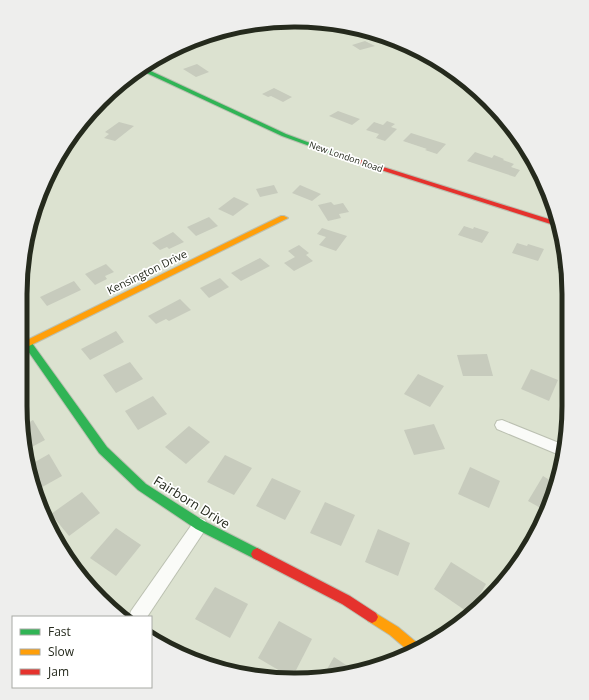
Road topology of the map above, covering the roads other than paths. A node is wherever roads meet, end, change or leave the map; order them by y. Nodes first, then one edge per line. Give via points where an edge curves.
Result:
1 (147, 71) edge
2 (284, 218) dead end
3 (552, 223) edge
4 (27, 344) edge
5 (27, 349) edge
6 (502, 425) dead end
7 (558, 449) edge
8 (200, 525) junction
9 (138, 616) edge
10 (412, 646) edge

1 - 3 street, New London Road via 284,135 386,171
2 - 4 street, Kensington Drive
5 - 8 street, Fairborn Drive via 103,450 142,487
6 - 7 street
8 - 9 street
8 - 10 street, Fairborn Drive via 346,600

